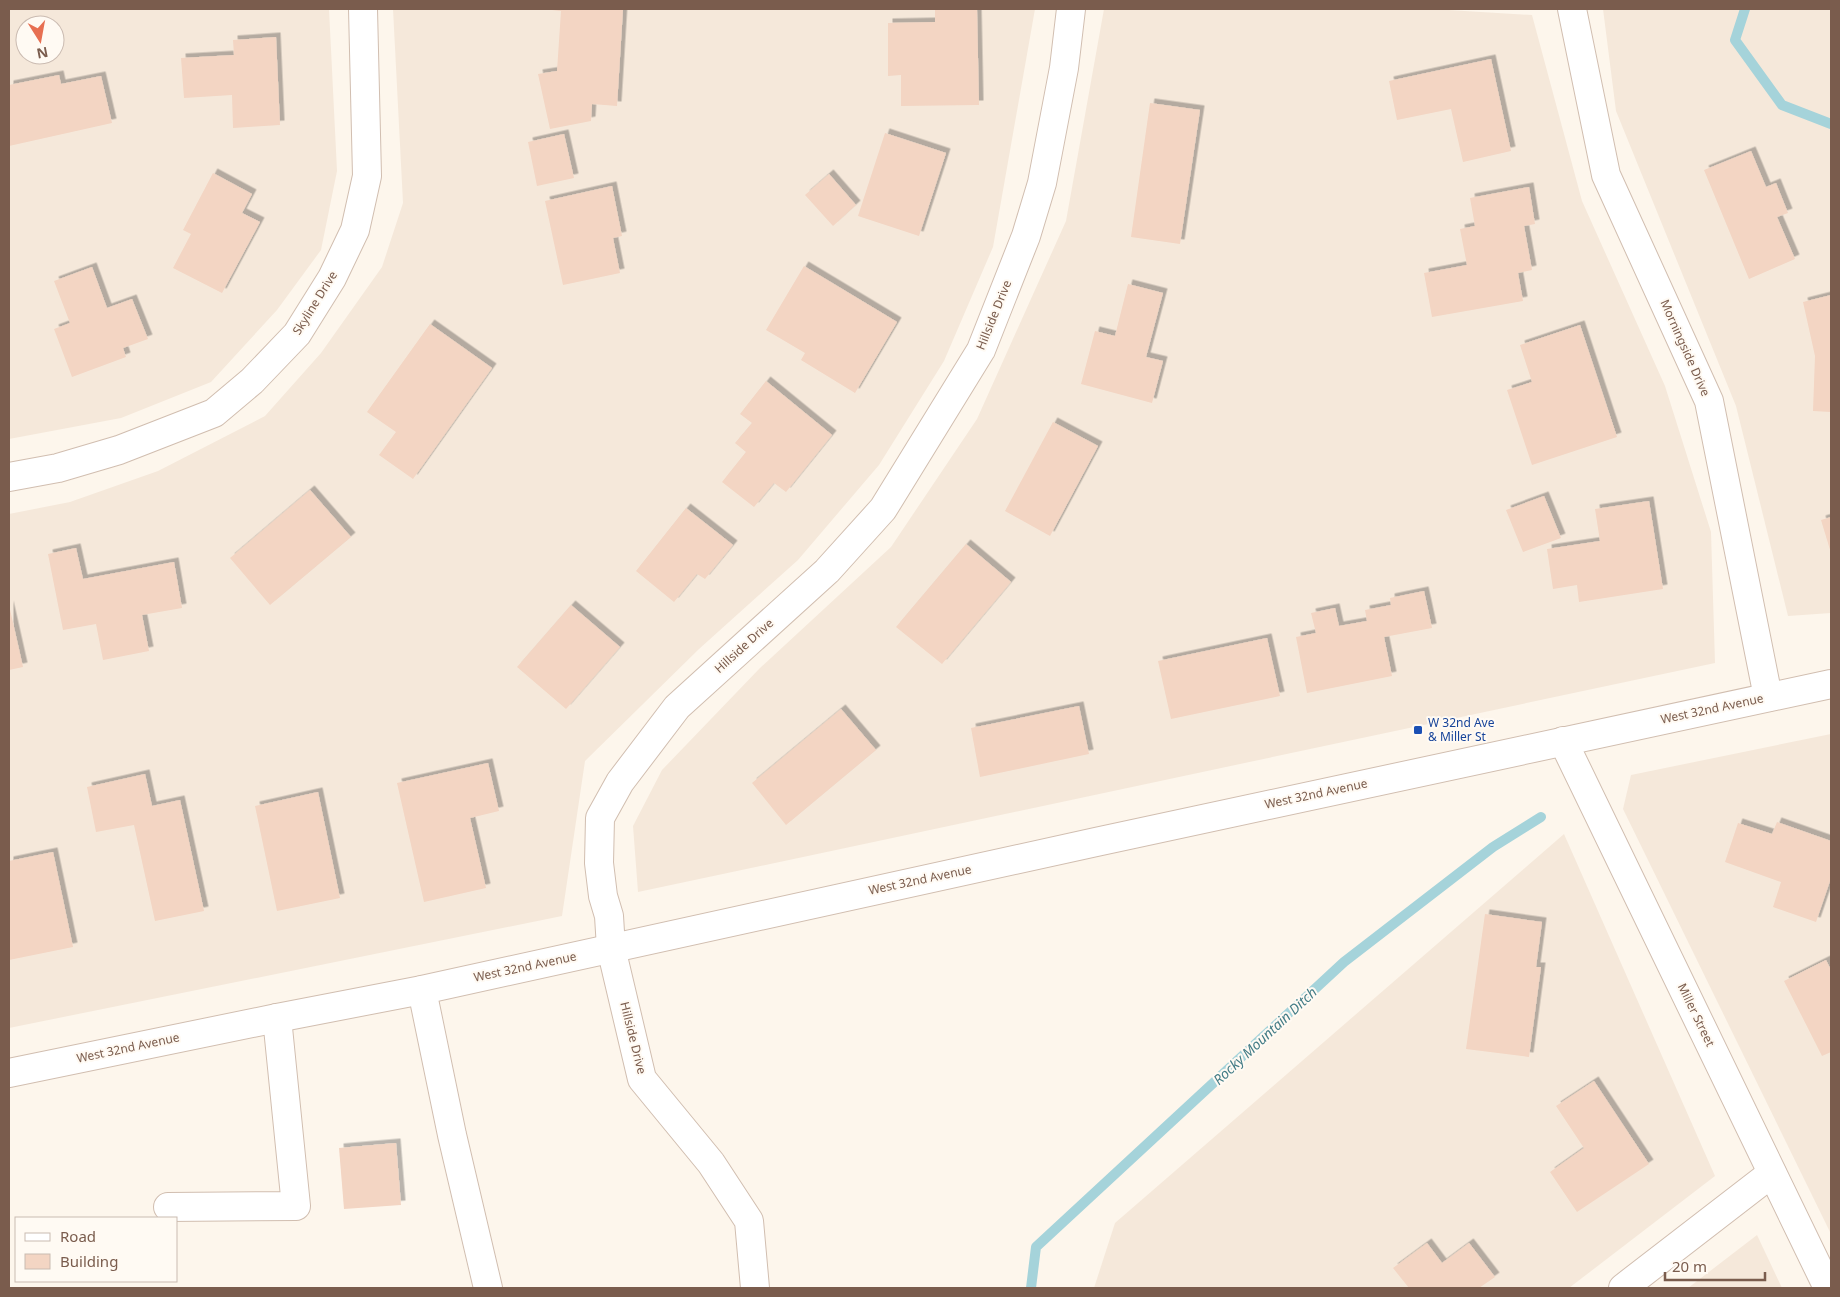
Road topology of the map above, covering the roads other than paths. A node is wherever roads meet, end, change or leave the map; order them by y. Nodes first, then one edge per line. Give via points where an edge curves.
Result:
1 (363, 9) edge
2 (1071, 9) edge
3 (1572, 9) edge
4 (9, 477) edge
5 (1831, 684) edge
6 (1768, 696) junction
7 (1563, 741) junction
8 (611, 948) junction
9 (422, 990) junction
10 (277, 1018) junction
11 (9, 1073) edge
12 (1772, 1173) junction
13 (168, 1207) dead end
14 (488, 1288) edge
15 (755, 1288) edge
16 (1623, 1288) edge
17 (1828, 1288) edge

1 - 4 street, Skyline Drive via 367,176 355,230 332,278 297,334 252,381 214,413 119,450 58,468
2 - 8 street, Hillside Drive via 1064,68 1042,183 1026,236 981,350 882,509 827,572 677,707 620,782 600,818 599,863 603,896 610,916
3 - 6 street, Morningside Drive via 1606,175 1709,401
5 - 6 street, West 32nd Avenue
6 - 7 street, West 32nd Avenue
7 - 8 street, West 32nd Avenue
7 - 12 street, Miller Street
8 - 9 street, West 32nd Avenue
8 - 15 street, Hillside Drive via 642,1079 711,1163 749,1221
9 - 10 street, West 32nd Avenue
9 - 14 street
10 - 11 street, West 32nd Avenue
10 - 13 street via 296,1206
12 - 16 street
12 - 17 street, Miller Street

